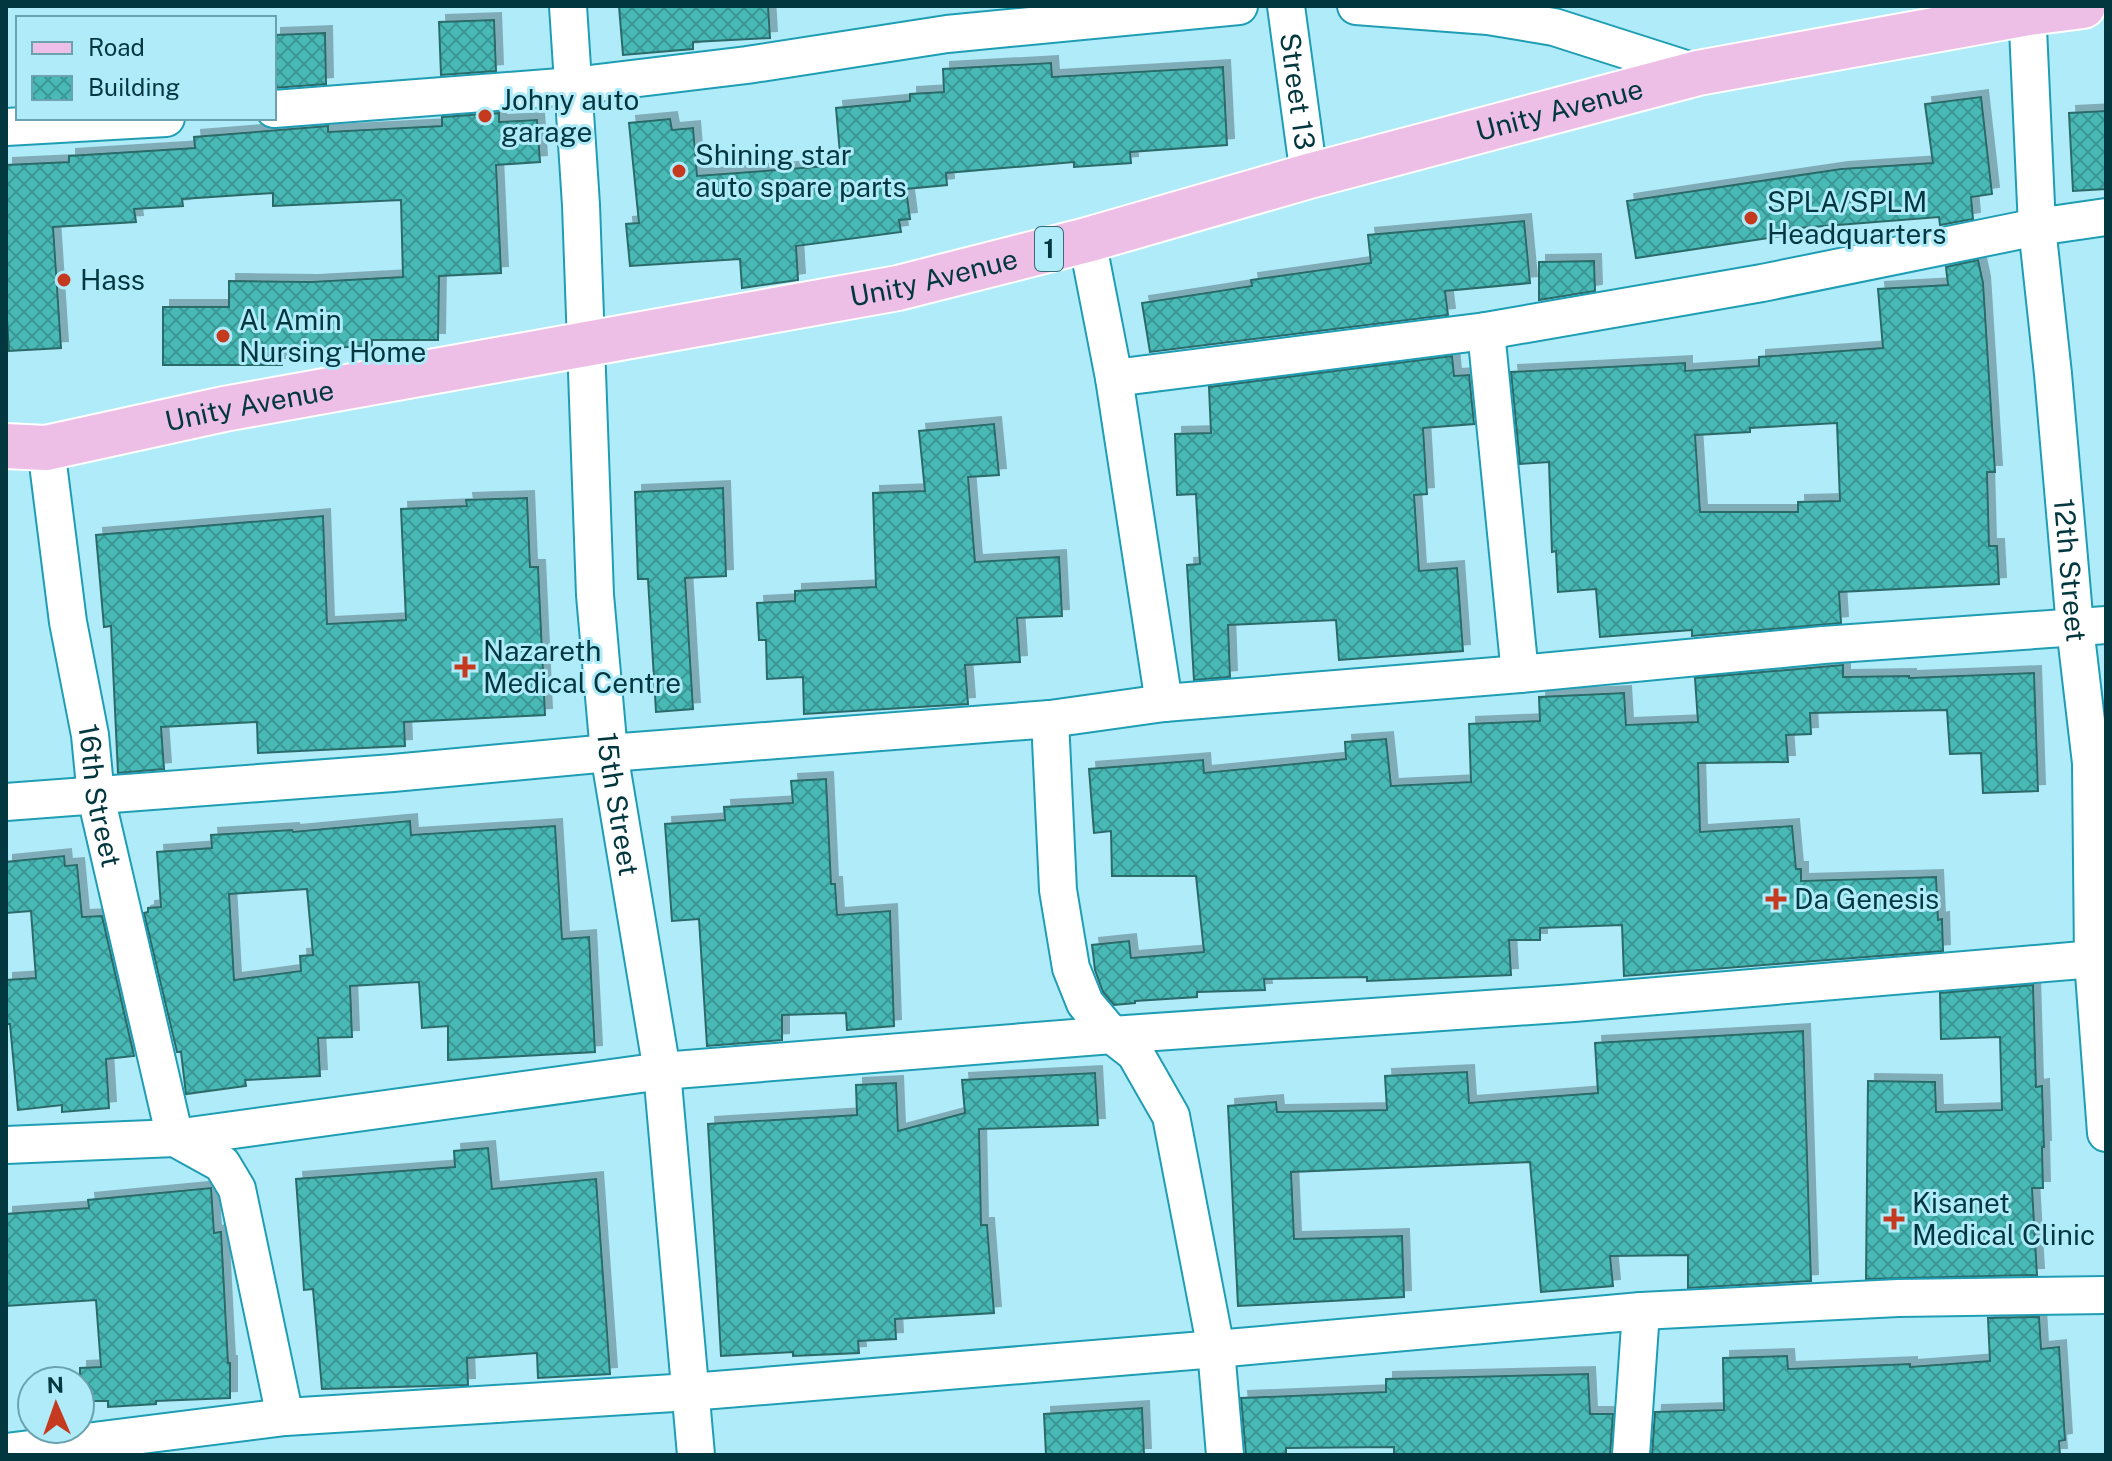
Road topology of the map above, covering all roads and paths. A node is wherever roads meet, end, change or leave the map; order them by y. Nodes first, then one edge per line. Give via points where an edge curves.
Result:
1 (568, 6) edge
2 (1239, 6) edge
3 (1286, 6) edge
4 (1356, 6) edge
5 (2083, 6) edge
6 (2028, 10) edge
7 (1698, 73) junction
8 (573, 86) junction
9 (276, 109) edge
10 (130, 120) edge
11 (6, 127) edge
12 (1309, 176) junction
13 (2106, 217) edge
14 (2037, 227) junction
15 (1087, 240) junction
16 (1486, 331) junction
17 (585, 344) junction
18 (1114, 378) junction
19 (26, 447) edge
20 (2090, 626) edge
21 (1520, 674) junction
22 (1164, 703) junction
23 (1050, 719) junction
24 (609, 753) junction
25 (96, 797) junction
26 (6, 802) edge
27 (2099, 959) edge
28 (1112, 1035) junction
29 (662, 1071) junction
30 (2106, 1133) edge
31 (175, 1138) junction
32 (6, 1145) edge
33 (2106, 1295) edge
34 (1641, 1311) junction
35 (1216, 1349) junction
36 (690, 1392) junction
37 (285, 1417) junction
38 (182, 1442) edge
39 (6, 1452) edge
40 (696, 1455) edge
41 (1225, 1455) edge
42 (1631, 1455) edge

1 - 8 street, 15th Street
2 - 8 street via 947,34
3 - 12 street, Street 13
4 - 7 street via 1554,27
5 - 6 main road, Unity Avenue / 1
6 - 7 main road, Unity Avenue / 1
6 - 14 street, 12th Street
7 - 12 main road, Unity Avenue / 1
8 - 9 street
8 - 17 street, 15th Street
10 - 11 street
12 - 15 main road, Unity Avenue / 1
13 - 14 street
14 - 16 street via 1762,283
14 - 20 street, 12th Street
15 - 17 main road, Unity Avenue / 1 via 898,288
15 - 18 street
16 - 18 street
16 - 21 street
17 - 19 main road, Unity Avenue / 1
17 - 24 street, 15th Street via 595,595
18 - 22 street
19 - 25 street, 16th Street via 68,622
20 - 21 street
20 - 27 street, 12th Street
21 - 22 street
22 - 23 street
23 - 24 street
23 - 28 street via 1058,890 1071,968 1085,1003
24 - 25 street
24 - 29 street, 15th Street
25 - 26 street
25 - 31 street, 16th Street
27 - 28 street
27 - 30 street, 12th Street
28 - 29 street
28 - 35 street via 1135,1053 1171,1116
29 - 31 street
29 - 36 street, 15th Street
31 - 32 street
31 - 37 street via 222,1164 237,1189
33 - 34 street via 1898,1298
34 - 35 street
34 - 42 street
35 - 36 street
35 - 41 street
36 - 37 street
36 - 40 street, 15th Street
37 - 38 street
38 - 39 street

